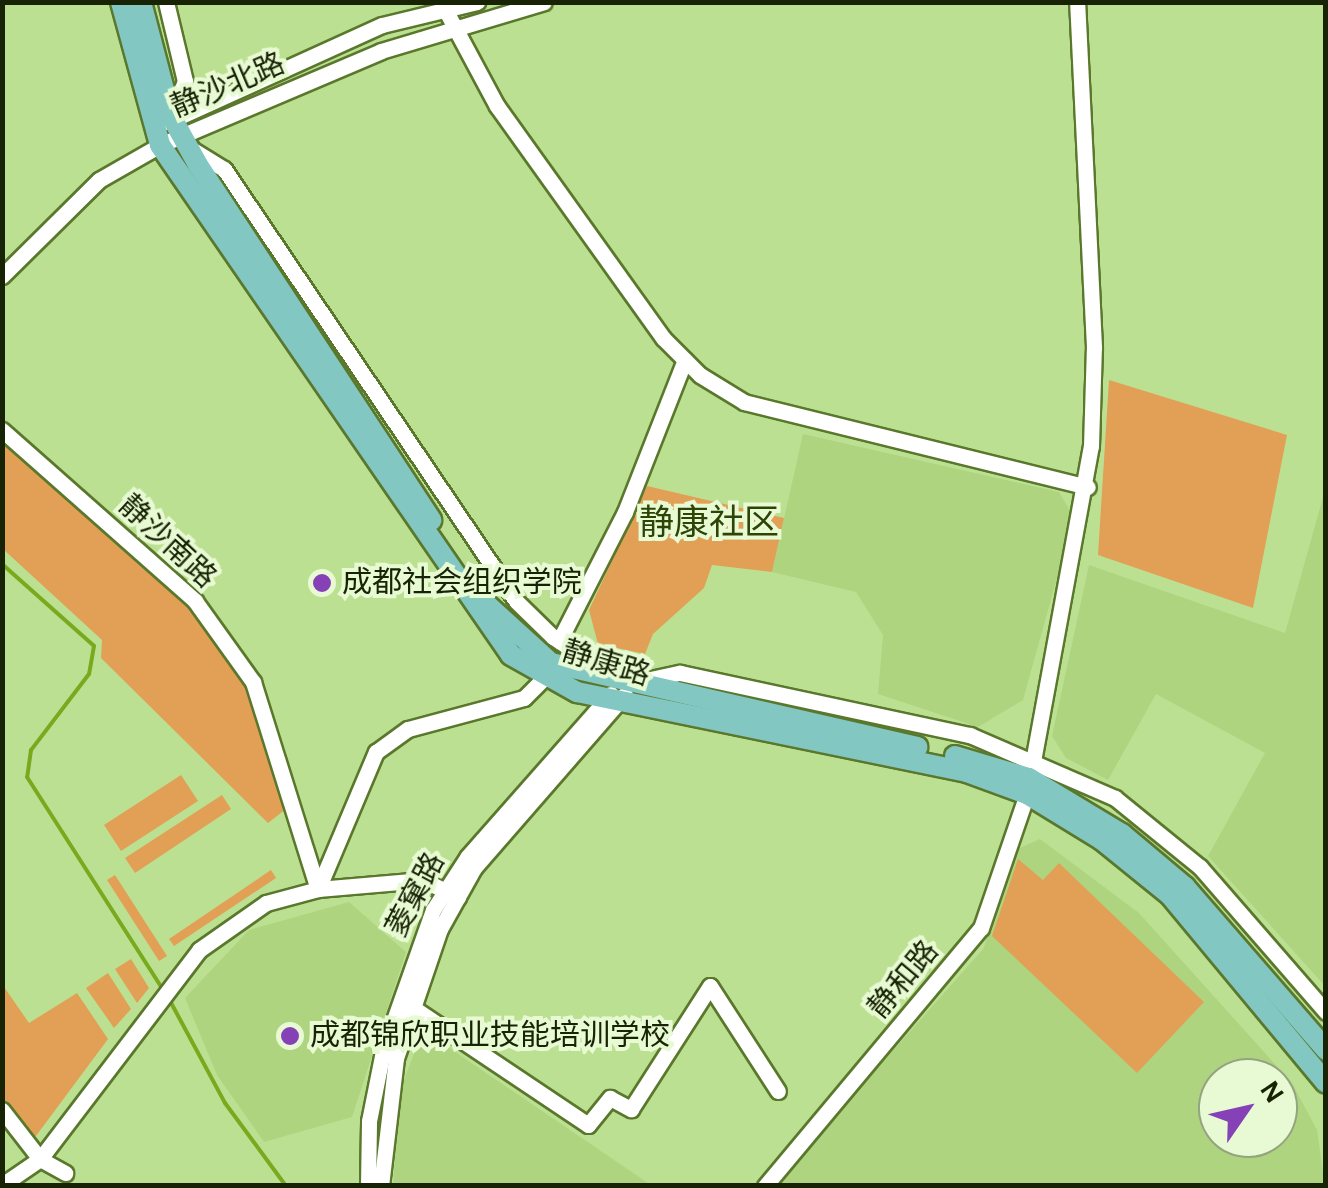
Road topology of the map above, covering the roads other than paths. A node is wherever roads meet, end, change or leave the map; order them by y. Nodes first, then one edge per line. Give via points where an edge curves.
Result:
1 (121, 2) edge
2 (141, 2) edge
3 (166, 2) edge
4 (477, 2) edge
5 (544, 2) edge
6 (1076, 2) edge
7 (450, 18) junction
8 (170, 116) junction
9 (184, 141) junction
10 (160, 144) junction
11 (2, 276) edge
12 (684, 360) junction
13 (2, 430) edge
14 (1088, 487) junction
15 (559, 641) junction
16 (544, 678) junction
17 (621, 689) junction
18 (1029, 778) junction
19 (318, 888) junction
20 (451, 893) junction
21 (412, 1007) junction
22 (1326, 1012) edge
23 (1326, 1050) edge
24 (1326, 1083) edge
25 (778, 1090) dead end
26 (2, 1110) edge
27 (40, 1159) junction
28 (64, 1173) dead end
29 (2, 1185) edge
30 (368, 1186) edge
31 (381, 1186) edge
32 (765, 1186) edge

1 - 10 main road, 静康路
2 - 8 main road, 静康路
3 - 8 street via 185,81
4 - 7 street, 静沙北路
5 - 7 street, 静沙北路
6 - 14 street, 静和路 via 1094,347
7 - 8 street, 静沙北路 via 382,25
7 - 9 street, 静沙北路
7 - 12 street via 497,106
8 - 9 main road, 静康路
8 - 10 street, 静沙北路
9 - 10 street, 静沙北路
9 - 15 street via 224,170 516,601
9 - 17 main road, 静康路 via 488,608 550,663
10 - 11 street via 98,180
10 - 16 main road, 静康路 via 480,617 511,655
12 - 14 street via 744,402
12 - 15 street via 625,512
13 - 19 street, 静沙南路 via 196,601 253,682
14 - 18 street, 静和路
15 - 17 street
16 - 17 main road, 静康路
16 - 19 street via 524,698 408,729 376,752
17 - 18 main road, 静康路 via 967,772
17 - 18 street via 680,673 970,734
17 - 20 street, 菱窠路
18 - 22 street via 1115,798 1166,836
18 - 23 main road, 静康路 via 1122,834 1185,887
18 - 24 main road, 静康路 via 1170,895
18 - 32 street, 静和路 via 981,928
19 - 20 street via 423,880
19 - 27 street via 266,902 230,924 155,1004
20 - 21 street, 菱窠路
20 - 30 street, 菱窠路 via 383,1051 370,1121
21 - 25 street via 588,1125 610,1098 630,1109 710,986
21 - 31 street, 菱窠路 via 390,1088
26 - 27 street
27 - 28 street
27 - 29 street

